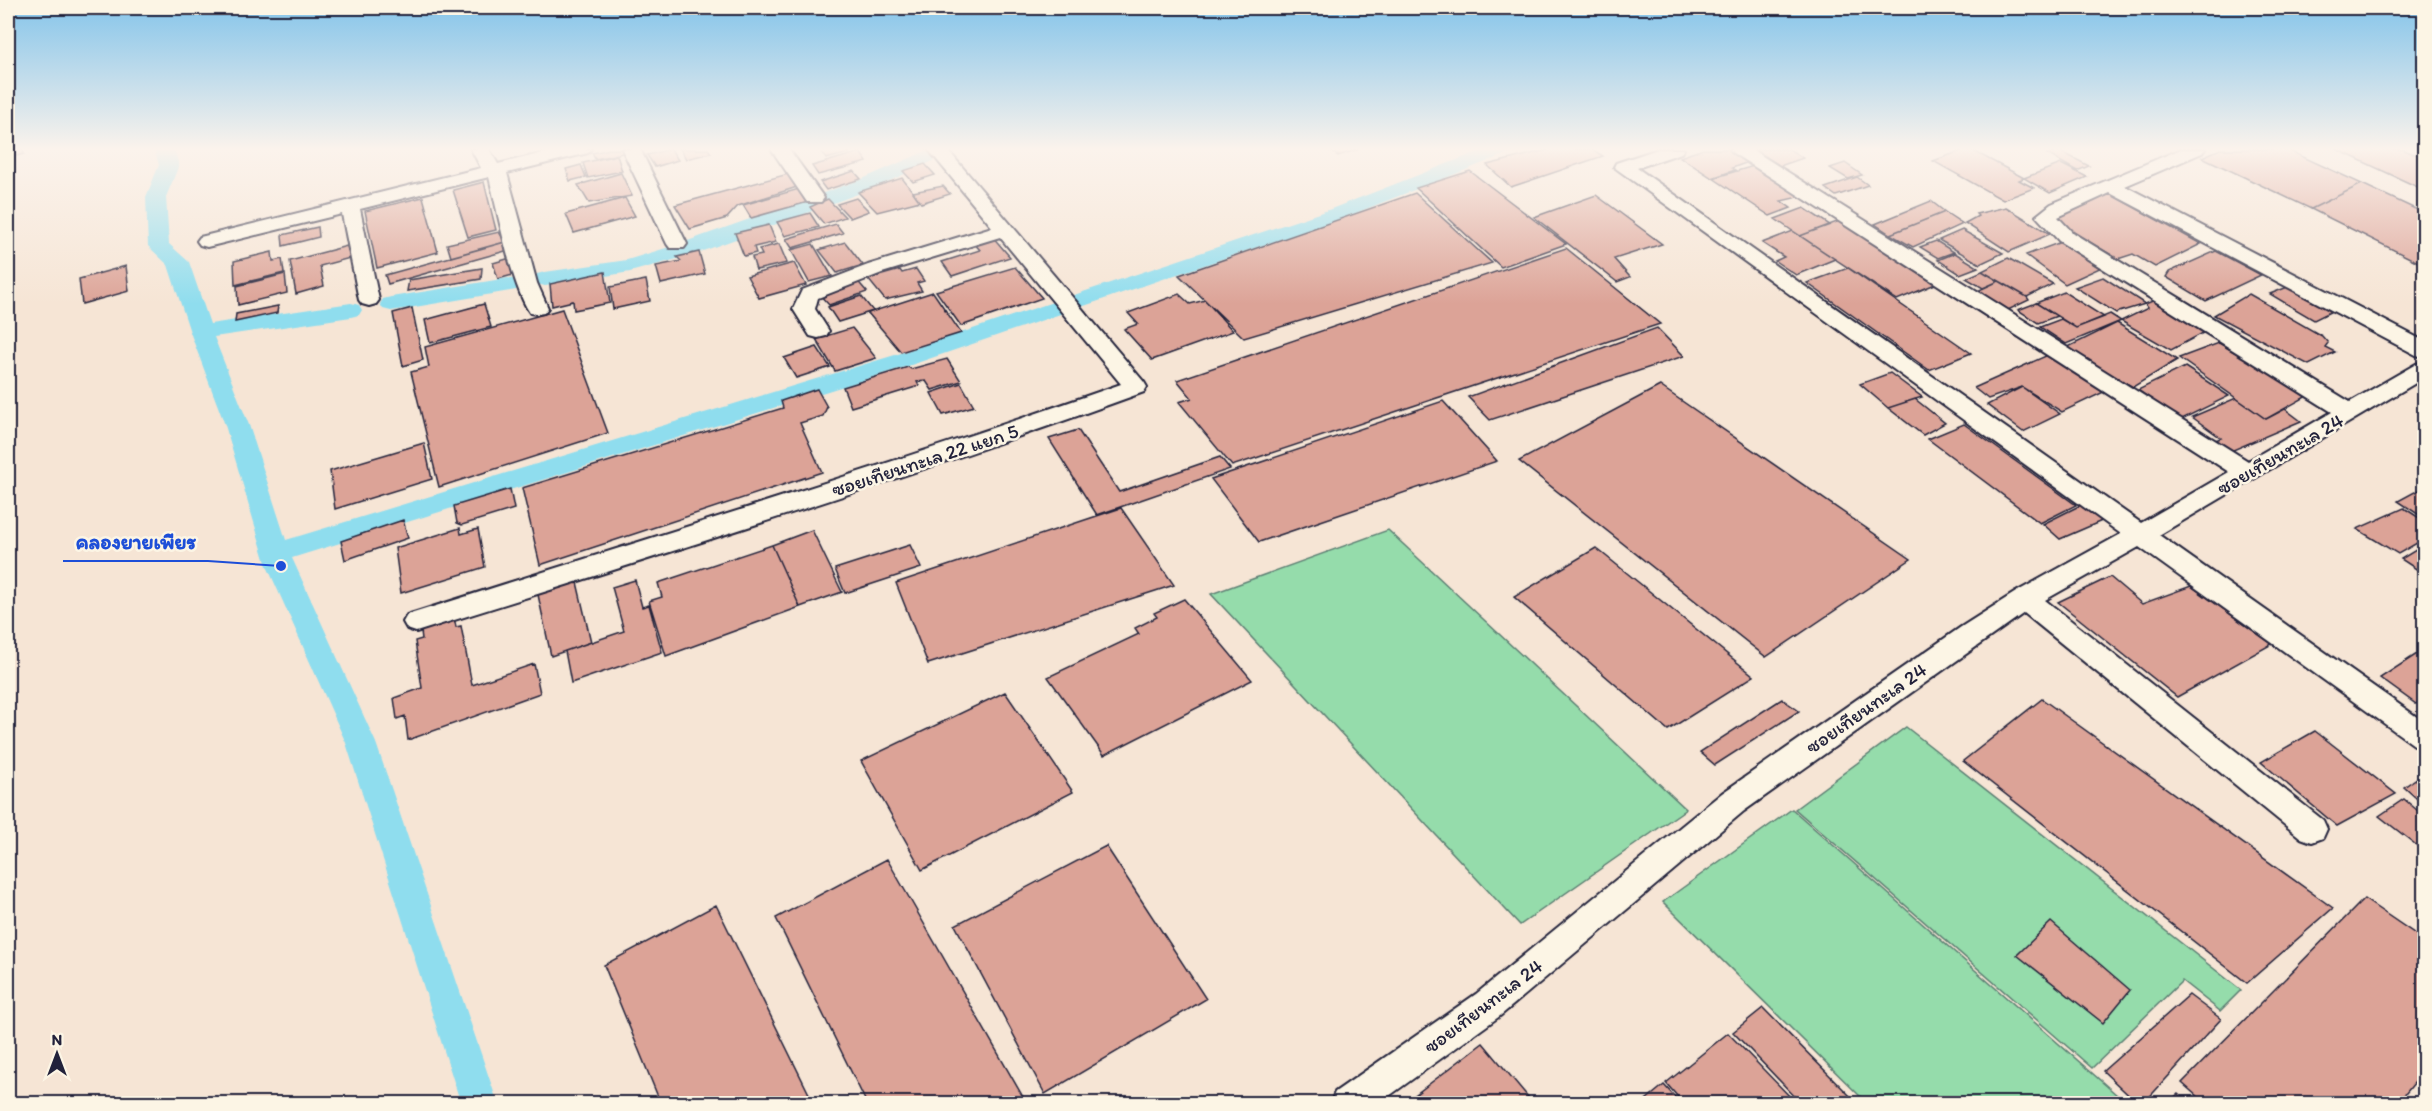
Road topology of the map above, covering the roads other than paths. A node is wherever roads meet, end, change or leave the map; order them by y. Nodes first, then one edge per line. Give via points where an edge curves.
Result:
1 (368, 201) edge
2 (504, 201) edge
3 (656, 201) edge
4 (980, 201) edge
5 (1671, 201) edge
6 (1820, 201) edge
7 (2074, 201) edge
8 (2139, 201) edge
9 (350, 205) junction
10 (1004, 230) junction
11 (207, 241) dead end
12 (677, 244) dead end
13 (369, 300) dead end
14 (537, 308) dead end
15 (818, 331) dead end
16 (2424, 350) edge
17 (2424, 369) edge
18 (2350, 413) junction
19 (2248, 473) junction
20 (2142, 534) junction
21 (2025, 600) junction
22 (416, 622) dead end
23 (2424, 737) edge
24 (2312, 829) dead end
25 (1347, 1104) edge

1 - 9 street
2 - 14 street
3 - 12 street
4 - 10 street, ซอยเทียนทะเล 22 แยก 5
5 - 20 street
6 - 19 street
7 - 18 street via 2046,216 2066,237
8 - 16 street
9 - 11 street
9 - 13 street
10 - 15 street via 875,268 809,294 804,309
10 - 22 street, ซอยเทียนทะเล 22 แยก 5 via 1136,387 687,538
17 - 18 street, ซอยเทียนทะเล 24
18 - 19 street, ซอยเทียนทะเล 24
19 - 20 street, ซอยเทียนทะเล 24
20 - 21 street, ซอยเทียนทะเล 24
20 - 23 street
21 - 24 street
21 - 25 street, ซอยเทียนทะเล 24 via 1733,802 1488,1005

